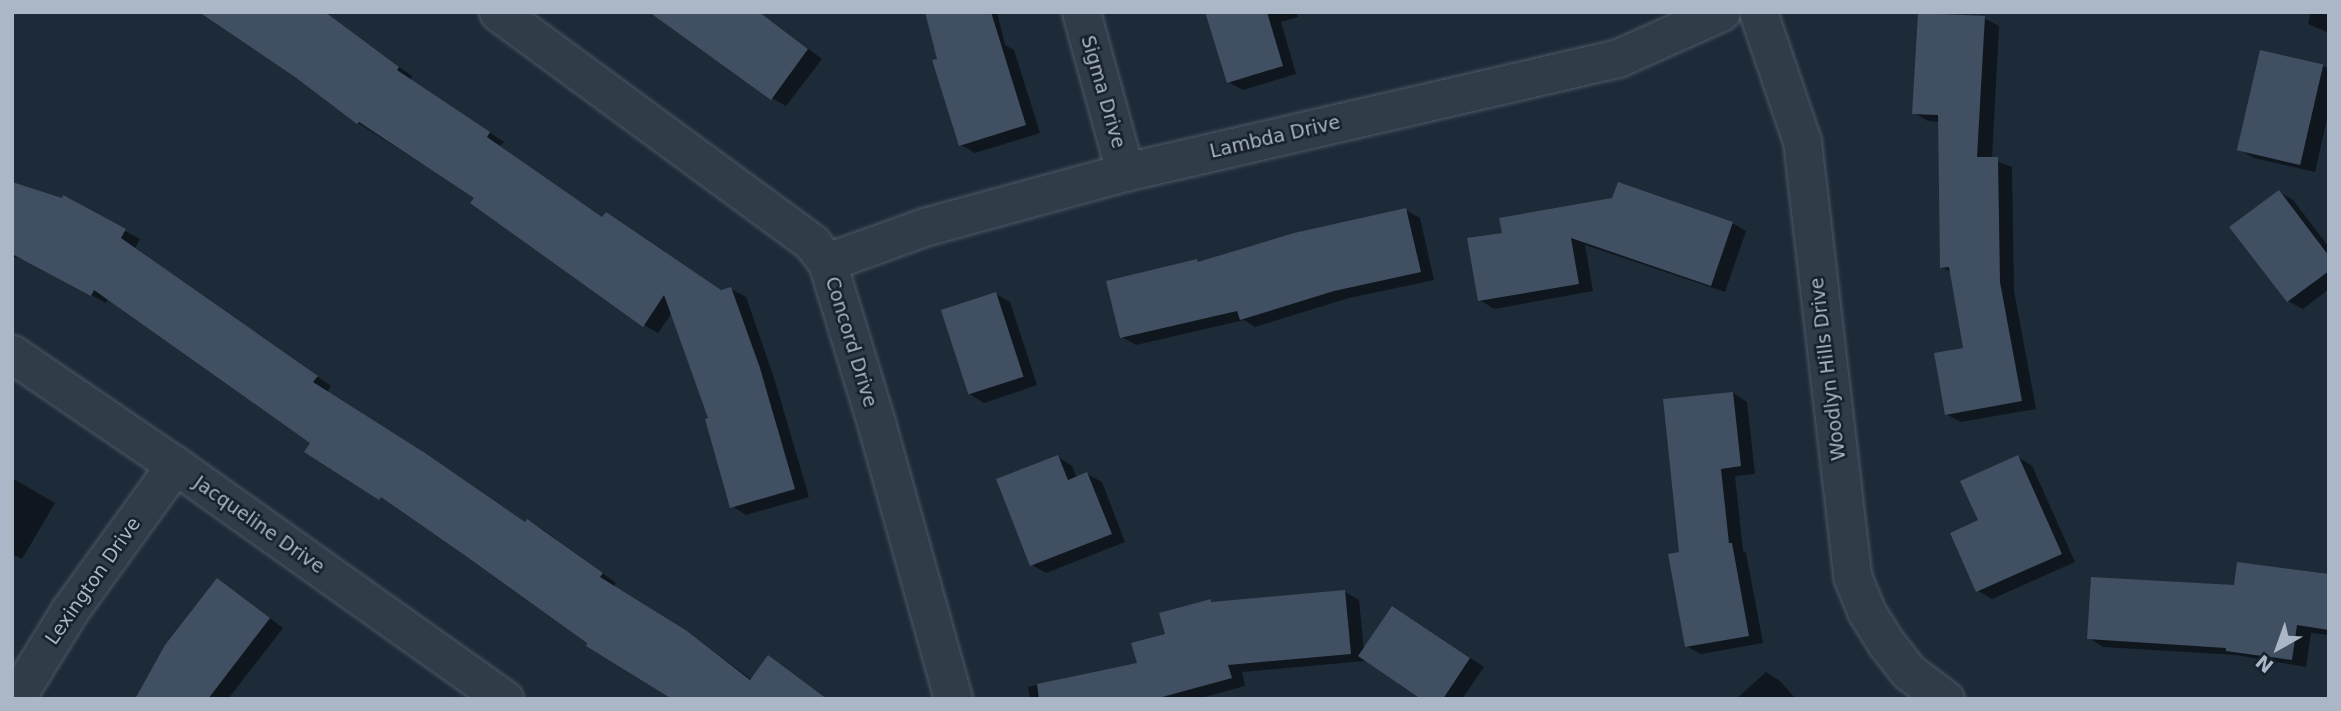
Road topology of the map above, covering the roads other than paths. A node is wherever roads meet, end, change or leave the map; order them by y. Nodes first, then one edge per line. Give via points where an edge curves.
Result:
1 (498, 12) edge
2 (1081, 12) edge
3 (1721, 12) edge
4 (1759, 12) edge
5 (1125, 172) junction
6 (827, 262) junction
7 (12, 354) edge
8 (175, 465) junction
9 (15, 699) edge
10 (504, 699) edge
11 (953, 699) edge
12 (1945, 699) edge

1 - 6 street, Concord Drive via 812,243
2 - 5 street, Sigma Drive
3 - 5 street, Lambda Drive via 1618,58
4 - 12 street, Woodlyn Hills Drive via 1802,141 1852,576 1885,643 1909,672
5 - 6 street, Lambda Drive via 924,227
6 - 11 street, Concord Drive
7 - 8 street, Jacqueline Drive
8 - 9 street, Lexington Drive via 70,610
8 - 10 street, Jacqueline Drive

